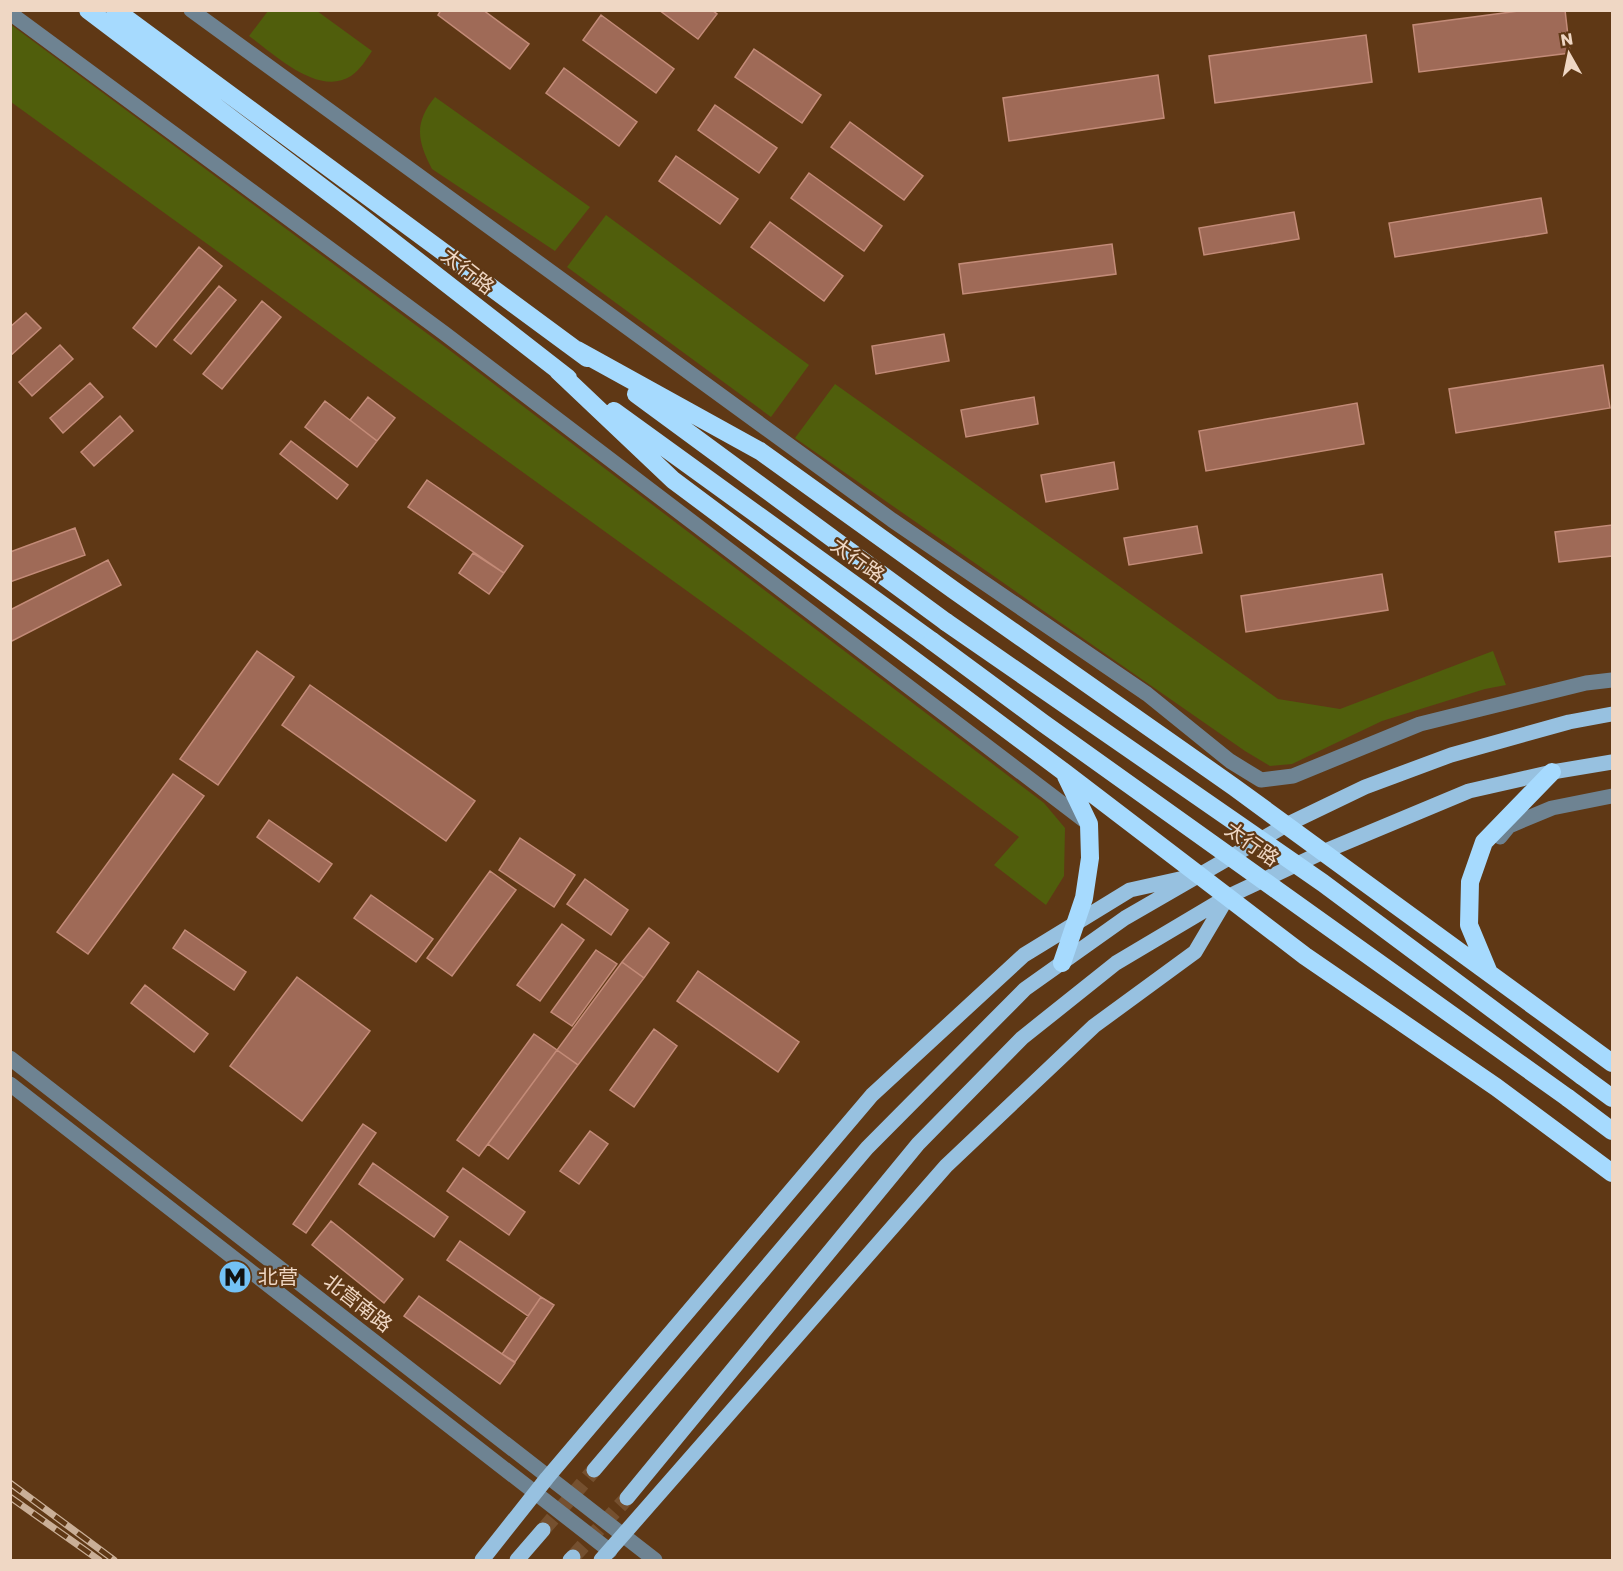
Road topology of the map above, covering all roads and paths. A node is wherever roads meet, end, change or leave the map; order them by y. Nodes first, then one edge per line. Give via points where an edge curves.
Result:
1 (88, 10) edge
2 (115, 10) edge
3 (191, 10) edge
4 (10, 13) edge
5 (577, 350) junction
6 (558, 371) junction
7 (1612, 680) edge
8 (1612, 714) edge
9 (1612, 762) edge
10 (1064, 772) junction
11 (1552, 772) junction
12 (1612, 796) edge
13 (1089, 824) junction
14 (1286, 825) junction
15 (1323, 852) junction
16 (1475, 867) junction
17 (1199, 875) junction
18 (1227, 897) junction
19 (1076, 923) junction
20 (1062, 963) junction
21 (1489, 973) junction
22 (10, 1058) edge
23 (1612, 1063) edge
24 (10, 1084) edge
25 (1612, 1098) edge
26 (1612, 1131) edge
27 (1559, 1134) junction
28 (1612, 1173) edge
29 (1612, 1183) edge
30 (594, 1470) tunnel mouth
31 (547, 1478) junction
32 (536, 1493) junction
33 (627, 1498) tunnel mouth
34 (543, 1530) tunnel mouth
35 (622, 1537) junction
36 (605, 1556) edge
37 (482, 1560) edge
38 (517, 1560) edge
39 (655, 1560) edge

1 - 6 highway, 太行路
2 - 5 highway, 太行路
3 - 7 street via 882,513 1138,688 1230,761 1261,780 1293,776 1420,724
4 - 13 street via 444,333
5 - 14 highway via 760,451
5 - 25 highway, 太行路, bridge via 946,622 1323,884
6 - 10 highway via 673,480
6 - 26 highway, 太行路, bridge
8 - 14 main road via 1451,755 1365,788
9 - 11 main road
10 - 13 highway
10 - 17 highway
11 - 15 main road via 1469,791
11 - 16 highway via 1484,842
12 - 16 street via 1552,808 1509,826
13 - 19 highway via 1090,858
14 - 15 highway
14 - 17 main road
15 - 18 main road
15 - 21 highway
16 - 21 highway via 1470,882 1469,925
17 - 18 highway
17 - 19 main road via 1130,890
17 - 20 main road via 1125,918
18 - 27 highway
18 - 33 main road via 1116,963 1022,1038 918,1144
18 - 35 main road via 1195,952 1094,1026 946,1166
19 - 20 highway
19 - 31 main road via 1024,955 872,1095
20 - 30 main road via 1025,989 867,1148
21 - 23 highway
22 - 31 street, 北营南路
24 - 32 street, 北营南路
27 - 28 highway
27 - 29 main road
31 - 32 main road
31 - 35 street, 北营南路
32 - 36 street, 北营南路
32 - 37 main road
34 - 38 main road
35 - 36 main road
35 - 39 street, 北营南路

